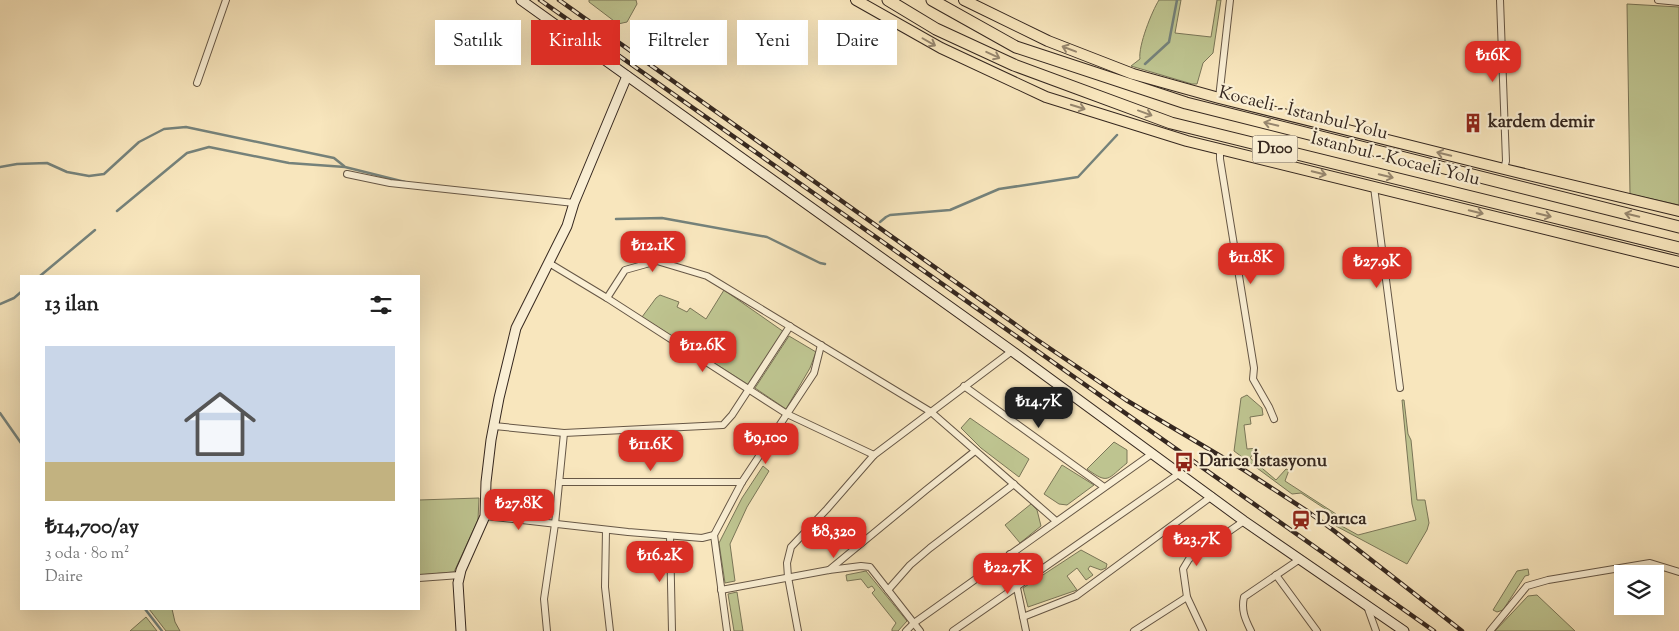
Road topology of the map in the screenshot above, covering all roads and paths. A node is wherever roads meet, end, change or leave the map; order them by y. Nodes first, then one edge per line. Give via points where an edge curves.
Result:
1 (226, 0) edge
2 (521, 0) edge
3 (856, 0) edge
4 (888, 0) edge
5 (932, 0) edge
6 (964, 0) edge
7 (1230, 0) edge
8 (1500, 0) edge
9 (1658, 0) edge
10 (1679, 2) edge
11 (627, 76) junction
12 (197, 83) dead end
13 (1219, 98) junction
14 (1220, 149) junction
15 (1504, 169) junction
16 (347, 174) dead end
17 (1374, 187) junction
18 (574, 203) junction
19 (1679, 211) edge
20 (1679, 227) edge
21 (1679, 248) edge
22 (549, 262) junction
23 (1679, 262) edge
24 (607, 298) junction
25 (790, 326) junction
26 (821, 345) junction
27 (1012, 351) junction
28 (964, 386) junction
29 (1400, 388) dead end
30 (749, 390) junction
31 (931, 412) junction
32 (787, 414) junction
33 (1274, 419) dead end
34 (494, 426) junction
35 (564, 433) junction
36 (975, 450) junction
37 (1153, 453) junction
38 (874, 455) junction
39 (1180, 473) junction
40 (559, 482) junction
41 (742, 482) junction
42 (1014, 484) junction
43 (1104, 487) junction
44 (1212, 496) junction
45 (485, 516) junction
46 (1056, 521) junction
47 (1244, 521) junction
48 (555, 524) junction
49 (606, 530) junction
50 (714, 535) junction
51 (670, 536) junction
52 (1010, 554) junction
53 (1300, 559) junction
54 (829, 570) junction
55 (1679, 572) edge
56 (460, 575) junction
57 (1276, 575) junction
58 (788, 577) junction
59 (420, 578) edge
60 (1017, 586) junction
61 (721, 590) junction
62 (888, 590) junction
63 (1187, 597) junction
64 (1367, 606) junction
65 (1023, 617) junction
66 (914, 623) junction
67 (1144, 624) junction
68 (461, 631) edge
69 (546, 631) edge
70 (610, 631) edge
71 (672, 631) edge
72 (727, 631) edge
73 (798, 631) edge
74 (906, 631) edge
75 (920, 631) edge
76 (953, 631) edge
77 (1026, 631) edge
78 (1134, 631) edge
79 (1148, 631) edge
80 (1203, 631) edge
81 (1251, 631) edge
82 (1317, 631) edge
83 (1376, 631) edge
84 (1404, 631) edge
85 (1490, 631) edge

1 - 12 street
2 - 11 main road
3 -> 14 main road via 941,48 1046,97
4 -> 21 highway, İstanbul - Kocaeli Yolu / D100 via 936,29 1014,65 1171,123
20 -> 5 highway, Kocaeli - İstanbul Yolu / D100 via 1186,102 1016,47
13 -> 6 main road via 1124,71 1048,41
7 - 13 street
8 - 15 street
9 - 10 street
11 - 18 main road
11 - 27 main road
15 -> 13 main road
14 -> 17 main road
14 - 33 street via 1254,368 1252,379
15 - 19 main road
16 - 18 street via 390,184
17 -> 23 main road
17 - 29 street
18 - 22 main road via 567,226
22 - 24 street
22 - 34 main road via 516,328
24 - 25 street via 626,270 657,261 707,276
24 - 30 street
25 - 26 street
25 - 30 street
26 - 31 street
26 - 32 street via 814,372
27 - 28 street
27 - 37 main road
28 - 31 street
28 - 43 street
30 - 32 street
30 - 35 street via 723,425
31 - 36 street
31 - 38 street
32 - 38 street
32 - 41 street
34 - 35 street
34 - 45 main road
35 - 40 street
36 - 42 street
36 - 54 street
37 - 39 main road
37 - 43 street
38 - 58 street via 791,547
39 - 44 main road
39 - 60 street
40 - 41 street
40 - 48 street
41 - 50 street
42 - 46 street
42 - 62 street via 930,548
43 - 46 street
44 - 47 main road
44 - 65 street via 1076,596
45 - 48 street
45 - 56 main road
46 - 52 street
47 - 53 main road
47 - 63 street via 1189,559 1183,569
48 - 49 street
48 - 69 street via 544,599
49 - 51 street
49 - 70 street via 605,587
50 - 51 street via 702,538
50 - 61 street
51 - 71 street
52 - 60 street
52 - 66 street
53 - 57 street
53 - 64 main road
54 - 58 street
54 - 62 street via 870,567
55 - 85 street via 1650,563 1527,586
56 - 59 street
56 - 68 main road
57 - 81 street via 1244,597 1244,618
57 - 82 street
58 - 61 street
58 - 73 street
60 - 65 street
60 - 76 street
61 - 72 street
62 - 66 street
63 - 67 street
63 - 80 street
64 - 83 street
64 - 84 main road
65 - 77 street
66 - 74 street
66 - 75 street
67 - 78 street
67 - 79 street

